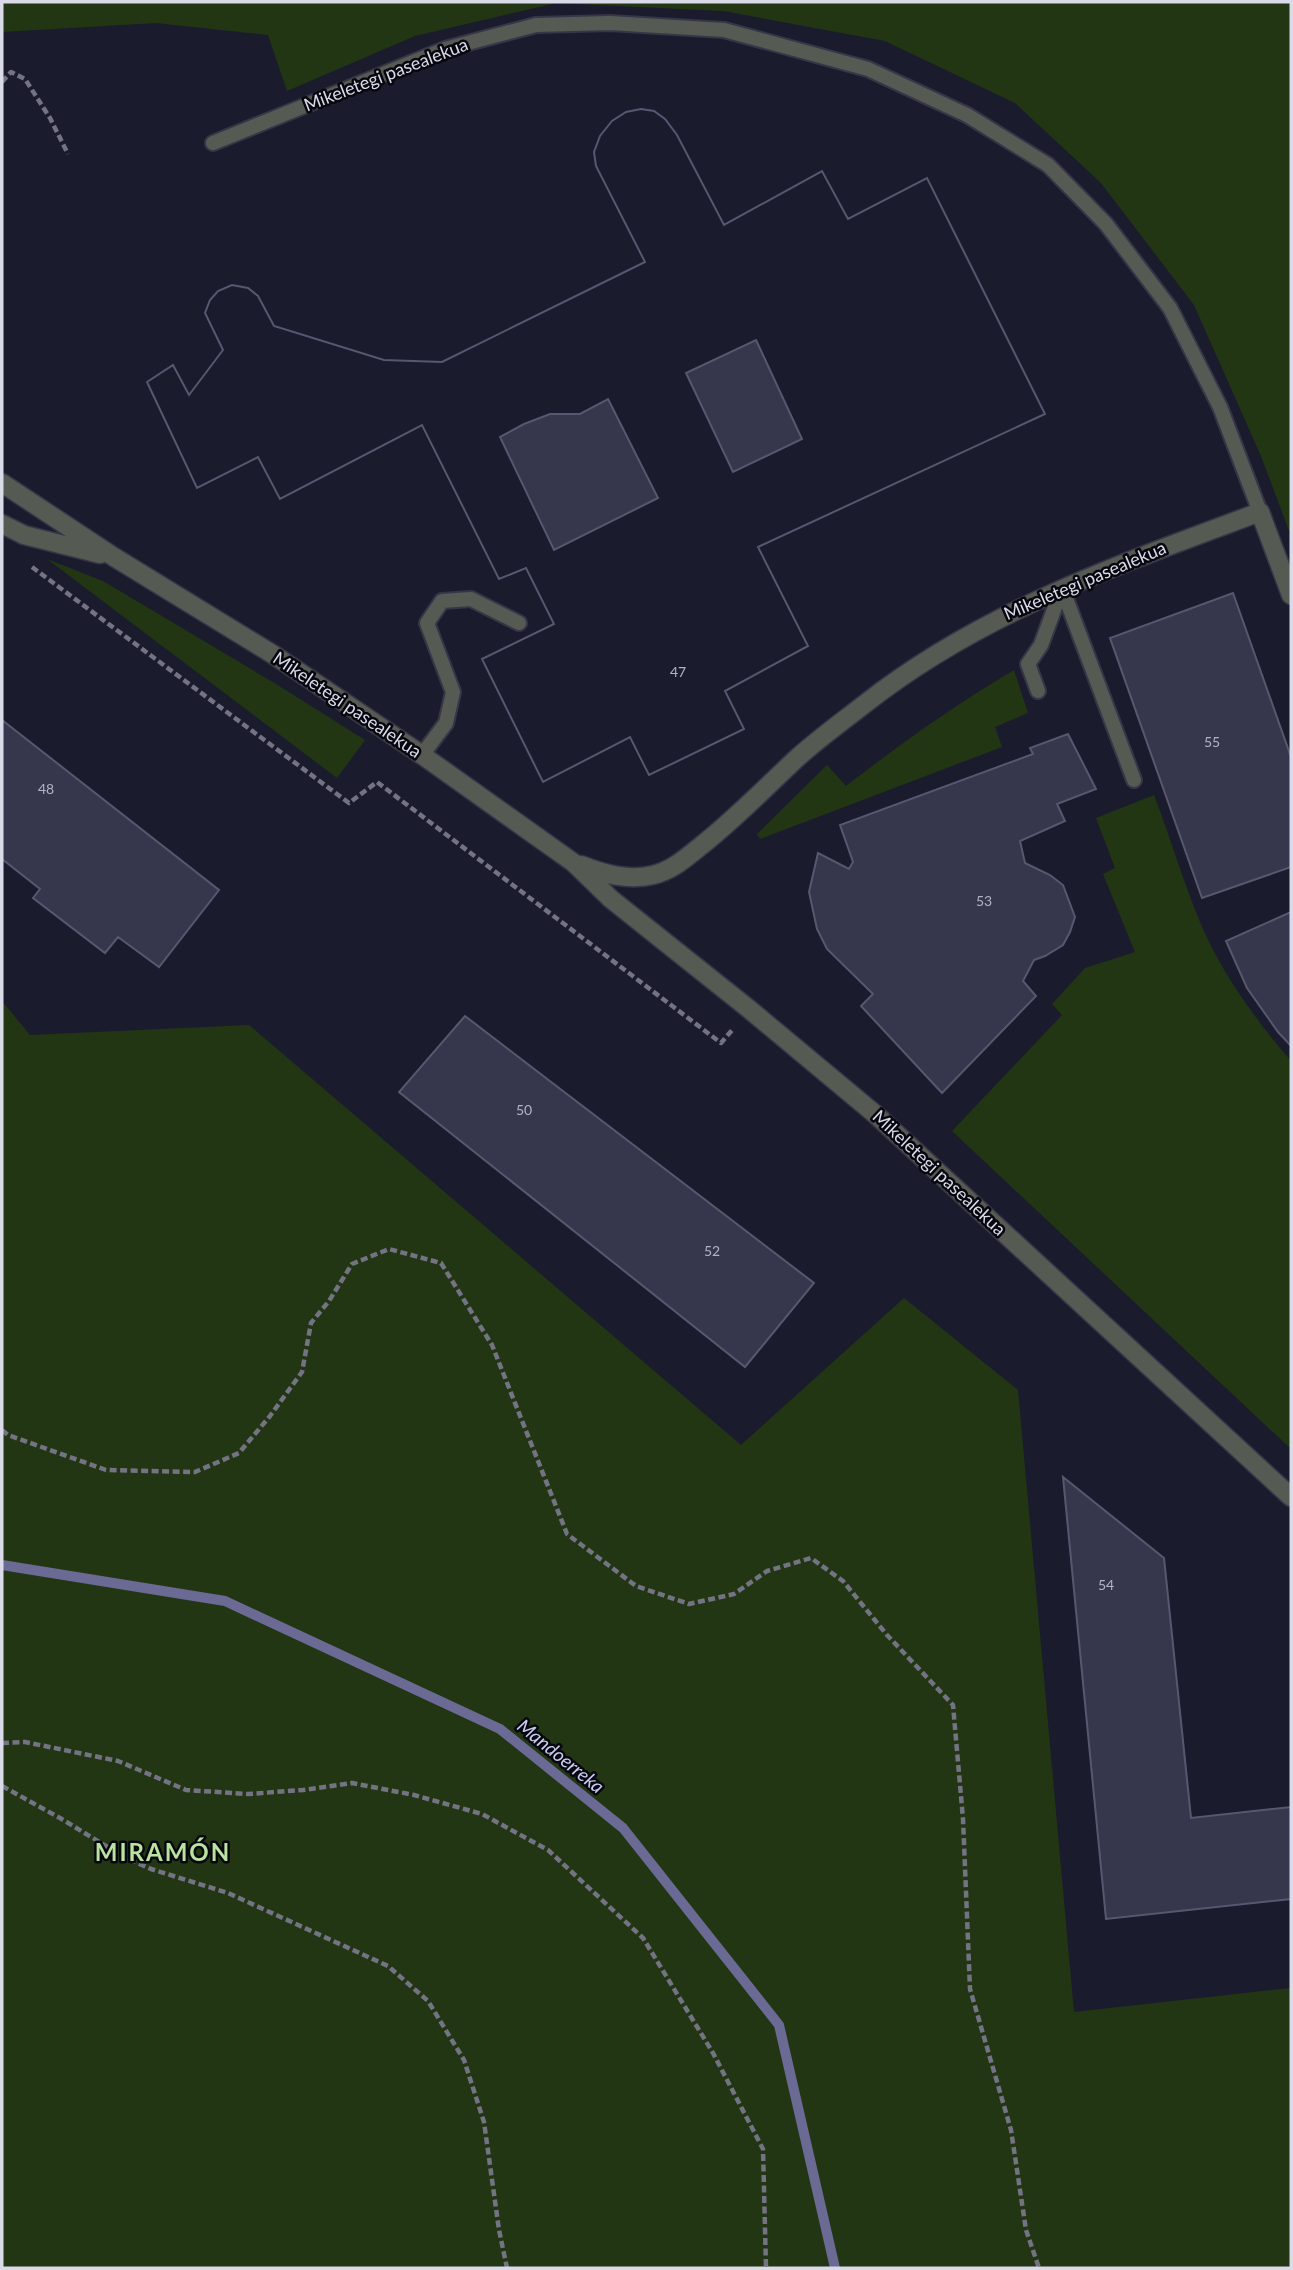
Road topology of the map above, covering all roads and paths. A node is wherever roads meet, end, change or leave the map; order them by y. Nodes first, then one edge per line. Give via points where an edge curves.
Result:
1 (2, 82) edge
2 (213, 144) dead end
3 (68, 154) dead end
4 (2, 482) edge
5 (1260, 512) junction
6 (2, 524) edge
7 (24, 535) junction
8 (114, 557) junction
9 (1062, 588) junction
10 (1291, 595) edge
11 (519, 623) dead end
12 (1038, 691) dead end
13 (422, 755) junction
14 (1134, 780) dead end
15 (574, 863) junction
16 (749, 1009) junction
17 (2, 1430) edge
18 (1291, 1497) edge
19 (2, 1743) edge
20 (2, 1786) edge
21 (507, 2268) edge
22 (766, 2268) edge
23 (1039, 2268) edge

1 - 3 path via 10,72 25,79
2 - 5 lane, Mikeletegi pasealekua via 444,49 536,26 610,23 724,30 868,69 967,115 1048,165 1106,224 1170,308 1220,407
4 - 8 street, Mikeletegi pasealekua
5 - 9 street, Mikeletegi pasealekua
5 - 10 street, Mikeletegi pasealekua
6 - 7 street, Mikeletegi pasealekua
7 - 8 street, Mikeletegi pasealekua
7 - 16 path via 19,557 349,803 377,782 721,1043
8 - 13 street, Mikeletegi pasealekua
9 - 12 lane via 1041,645 1028,663
9 - 14 lane
9 - 15 street, Mikeletegi pasealekua via 1002,616 870,700 675,866 653,875 628,877
11 - 13 lane via 471,599 442,601 427,623 453,692 446,723
13 - 15 street, Mikeletegi pasealekua
15 - 16 street, Mikeletegi pasealekua via 611,899
16 - 18 street, Mikeletegi pasealekua via 875,1114
17 - 23 path via 106,1470 195,1472 239,1453 302,1372 311,1322 352,1264 389,1249 441,1263 492,1345 567,1534 636,1586 689,1604 734,1594 767,1571 811,1558 843,1581 953,1705 970,1989 1011,2130 1026,2230
19 - 22 path via 25,1742 118,1761 186,1790 248,1794 352,1783 414,1795 482,1814 548,1850 643,1938 713,2053 762,2149
20 - 21 path via 124,1857 228,1893 388,1966 428,2001 464,2060 484,2122

